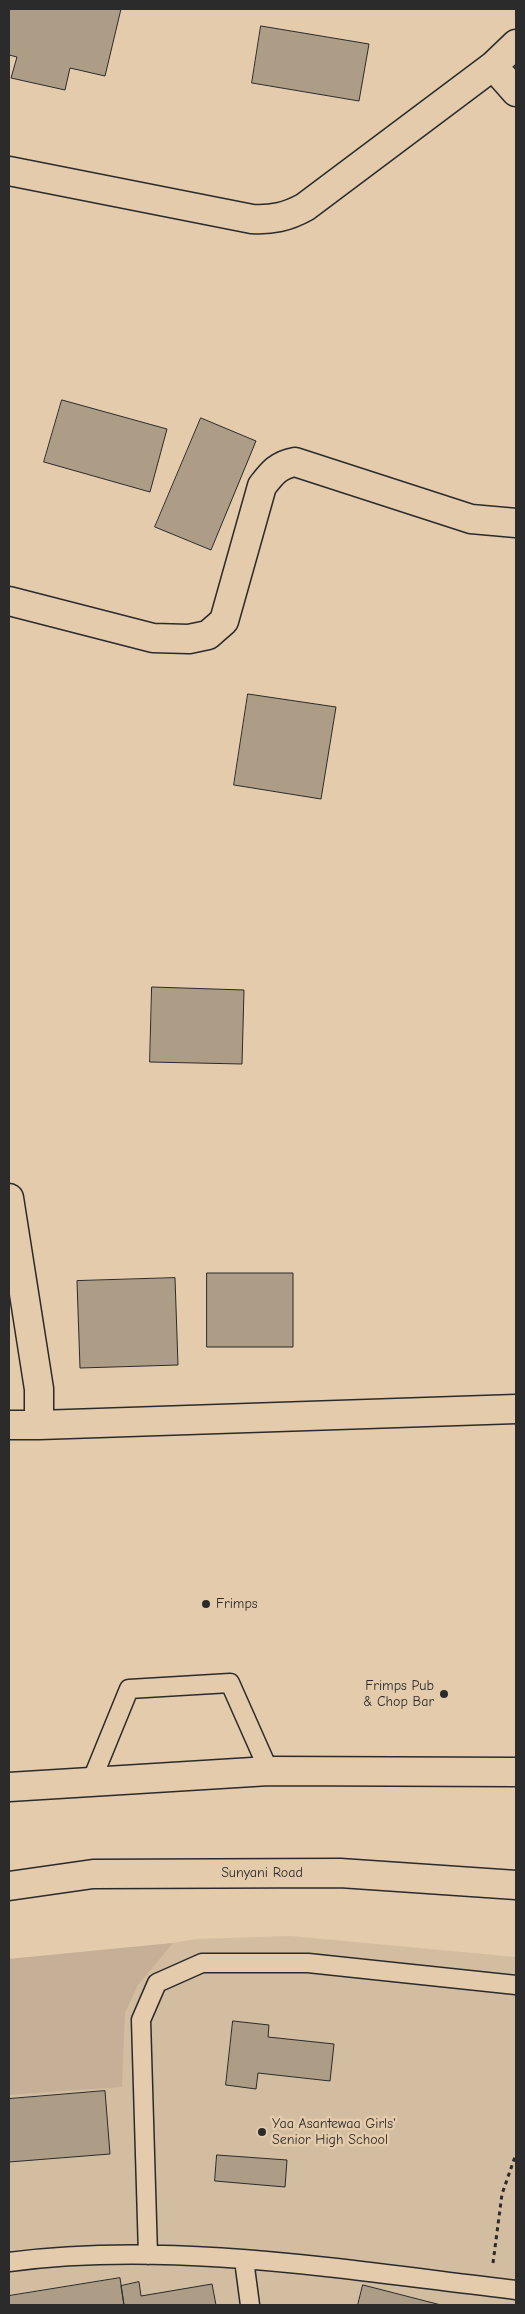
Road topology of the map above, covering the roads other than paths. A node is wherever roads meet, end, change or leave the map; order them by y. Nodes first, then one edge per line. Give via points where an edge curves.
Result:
1 (516, 44) edge
2 (493, 66) junction
3 (516, 92) edge
4 (9, 171) edge
5 (516, 524) edge
6 (9, 601) edge
7 (9, 1198) edge
8 (516, 1409) edge
9 (9, 1425) edge
10 (39, 1425) junction
11 (269, 1771) junction
12 (516, 1772) edge
13 (91, 1782) junction
14 (9, 1787) edge
15 (516, 1885) edge
16 (9, 1886) edge
17 (516, 1985) edge
18 (148, 2255) junction
19 (244, 2260) junction
20 (9, 2262) edge
21 (516, 2290) edge
22 (250, 2305) edge

1 - 2 street
2 - 3 street
2 - 4 street via 289,216 252,219
5 - 6 street via 472,519 294,462 274,470 262,486 224,621 208,634 189,639 154,638
7 - 10 street via 39,1389
8 - 10 street
9 - 10 street
11 - 12 street
11 - 13 street
11 - 13 lane via 230,1683 129,1688
13 - 14 street
15 - 16 street, Sunyani Road via 320,1873 93,1874
17 - 18 lane via 308,1963 202,1963 157,1983 141,2020
18 - 19 lane
18 - 20 lane
19 - 21 lane
19 - 22 lane

